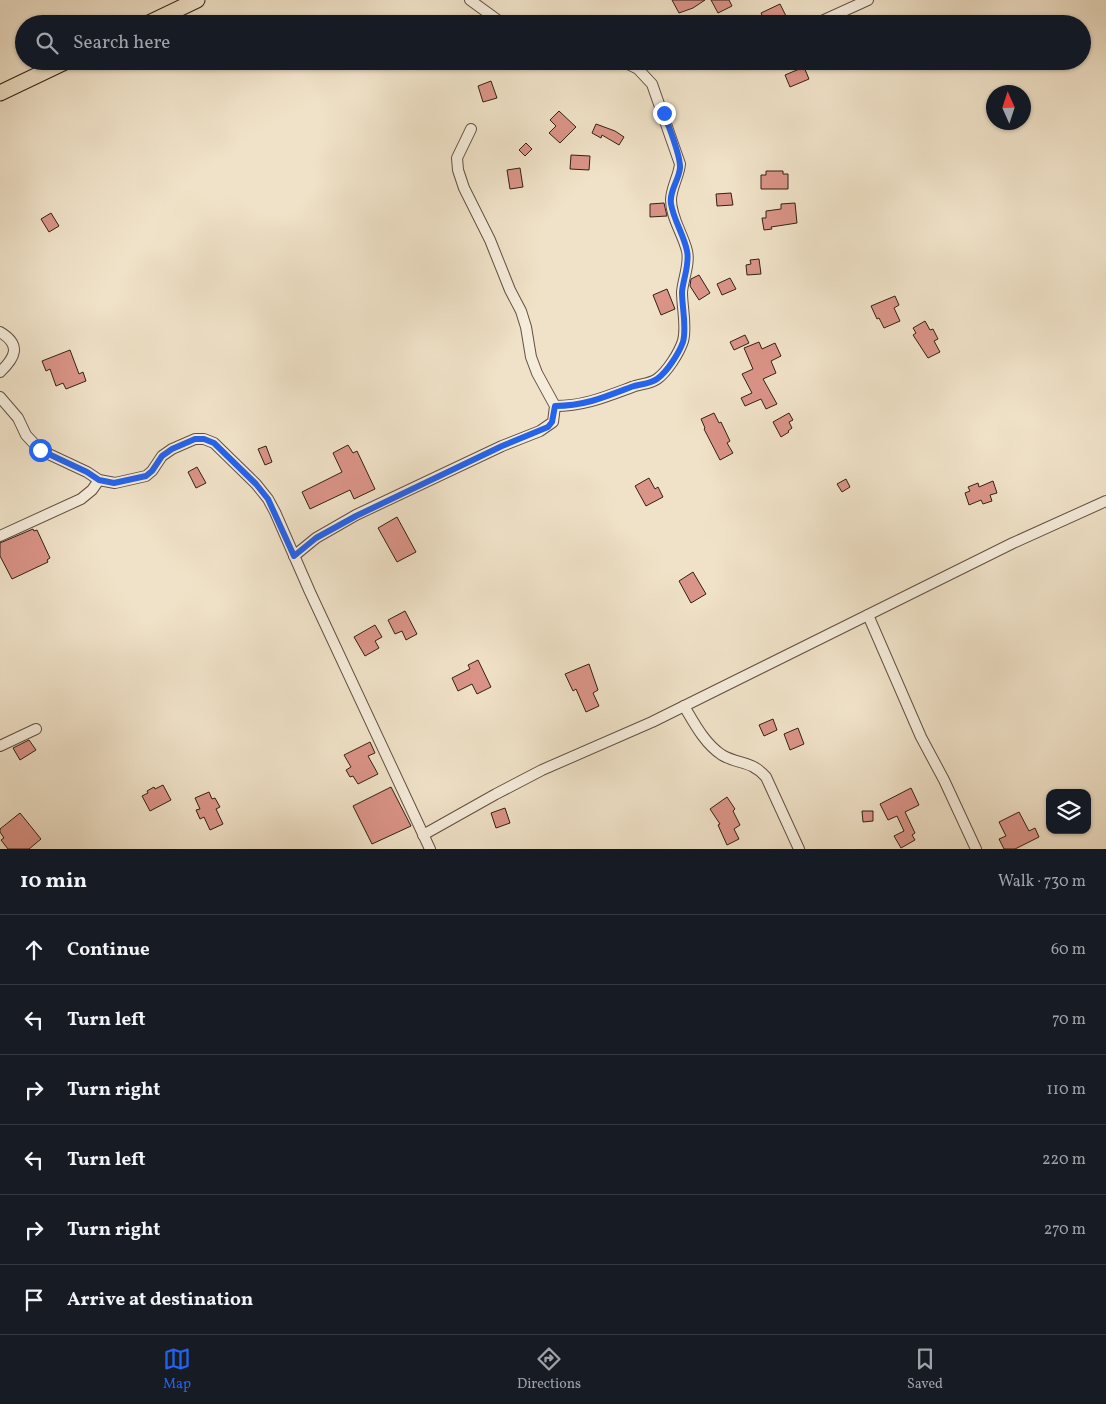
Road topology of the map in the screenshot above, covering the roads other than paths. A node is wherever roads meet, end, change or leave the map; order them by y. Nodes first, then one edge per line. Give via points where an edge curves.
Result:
1 (197, 0) edge
2 (470, 0) edge
3 (868, 0) edge
4 (166, 15) edge
5 (491, 15) edge
6 (835, 15) edge
7 (48, 70) edge
8 (638, 70) edge
9 (0, 93) edge
10 (471, 129) dead end
11 (0, 332) edge
12 (0, 372) edge
13 (0, 397) edge
14 (555, 406) junction
15 (99, 480) junction
16 (1106, 501) edge
17 (0, 536) edge
18 (294, 556) junction
19 (868, 615) junction
20 (684, 706) junction
21 (36, 729) dead end
22 (0, 746) edge
23 (423, 835) junction
24 (430, 849) edge
25 (799, 849) edge
26 (976, 849) edge

1 - 4 main road
2 - 5 street
3 - 6 street
7 - 9 main road
8 - 14 street via 652,84 680,164 670,201 687,251 682,293 684,336 670,363 652,381 590,402
10 - 14 street via 457,158 458,170 521,311 534,365
11 - 12 street via 13,346 14,354
13 - 15 street via 40,450
14 - 18 street via 548,427 356,516 316,538
15 - 17 street via 81,499
15 - 18 street via 114,483 146,476 172,449 195,439 204,439 214,443 268,499
16 - 19 street
18 - 23 street
19 - 20 street
19 - 26 street via 921,737
20 - 23 street via 542,770
20 - 25 street via 714,748 732,760 752,765 766,777
21 - 22 street
23 - 24 street

